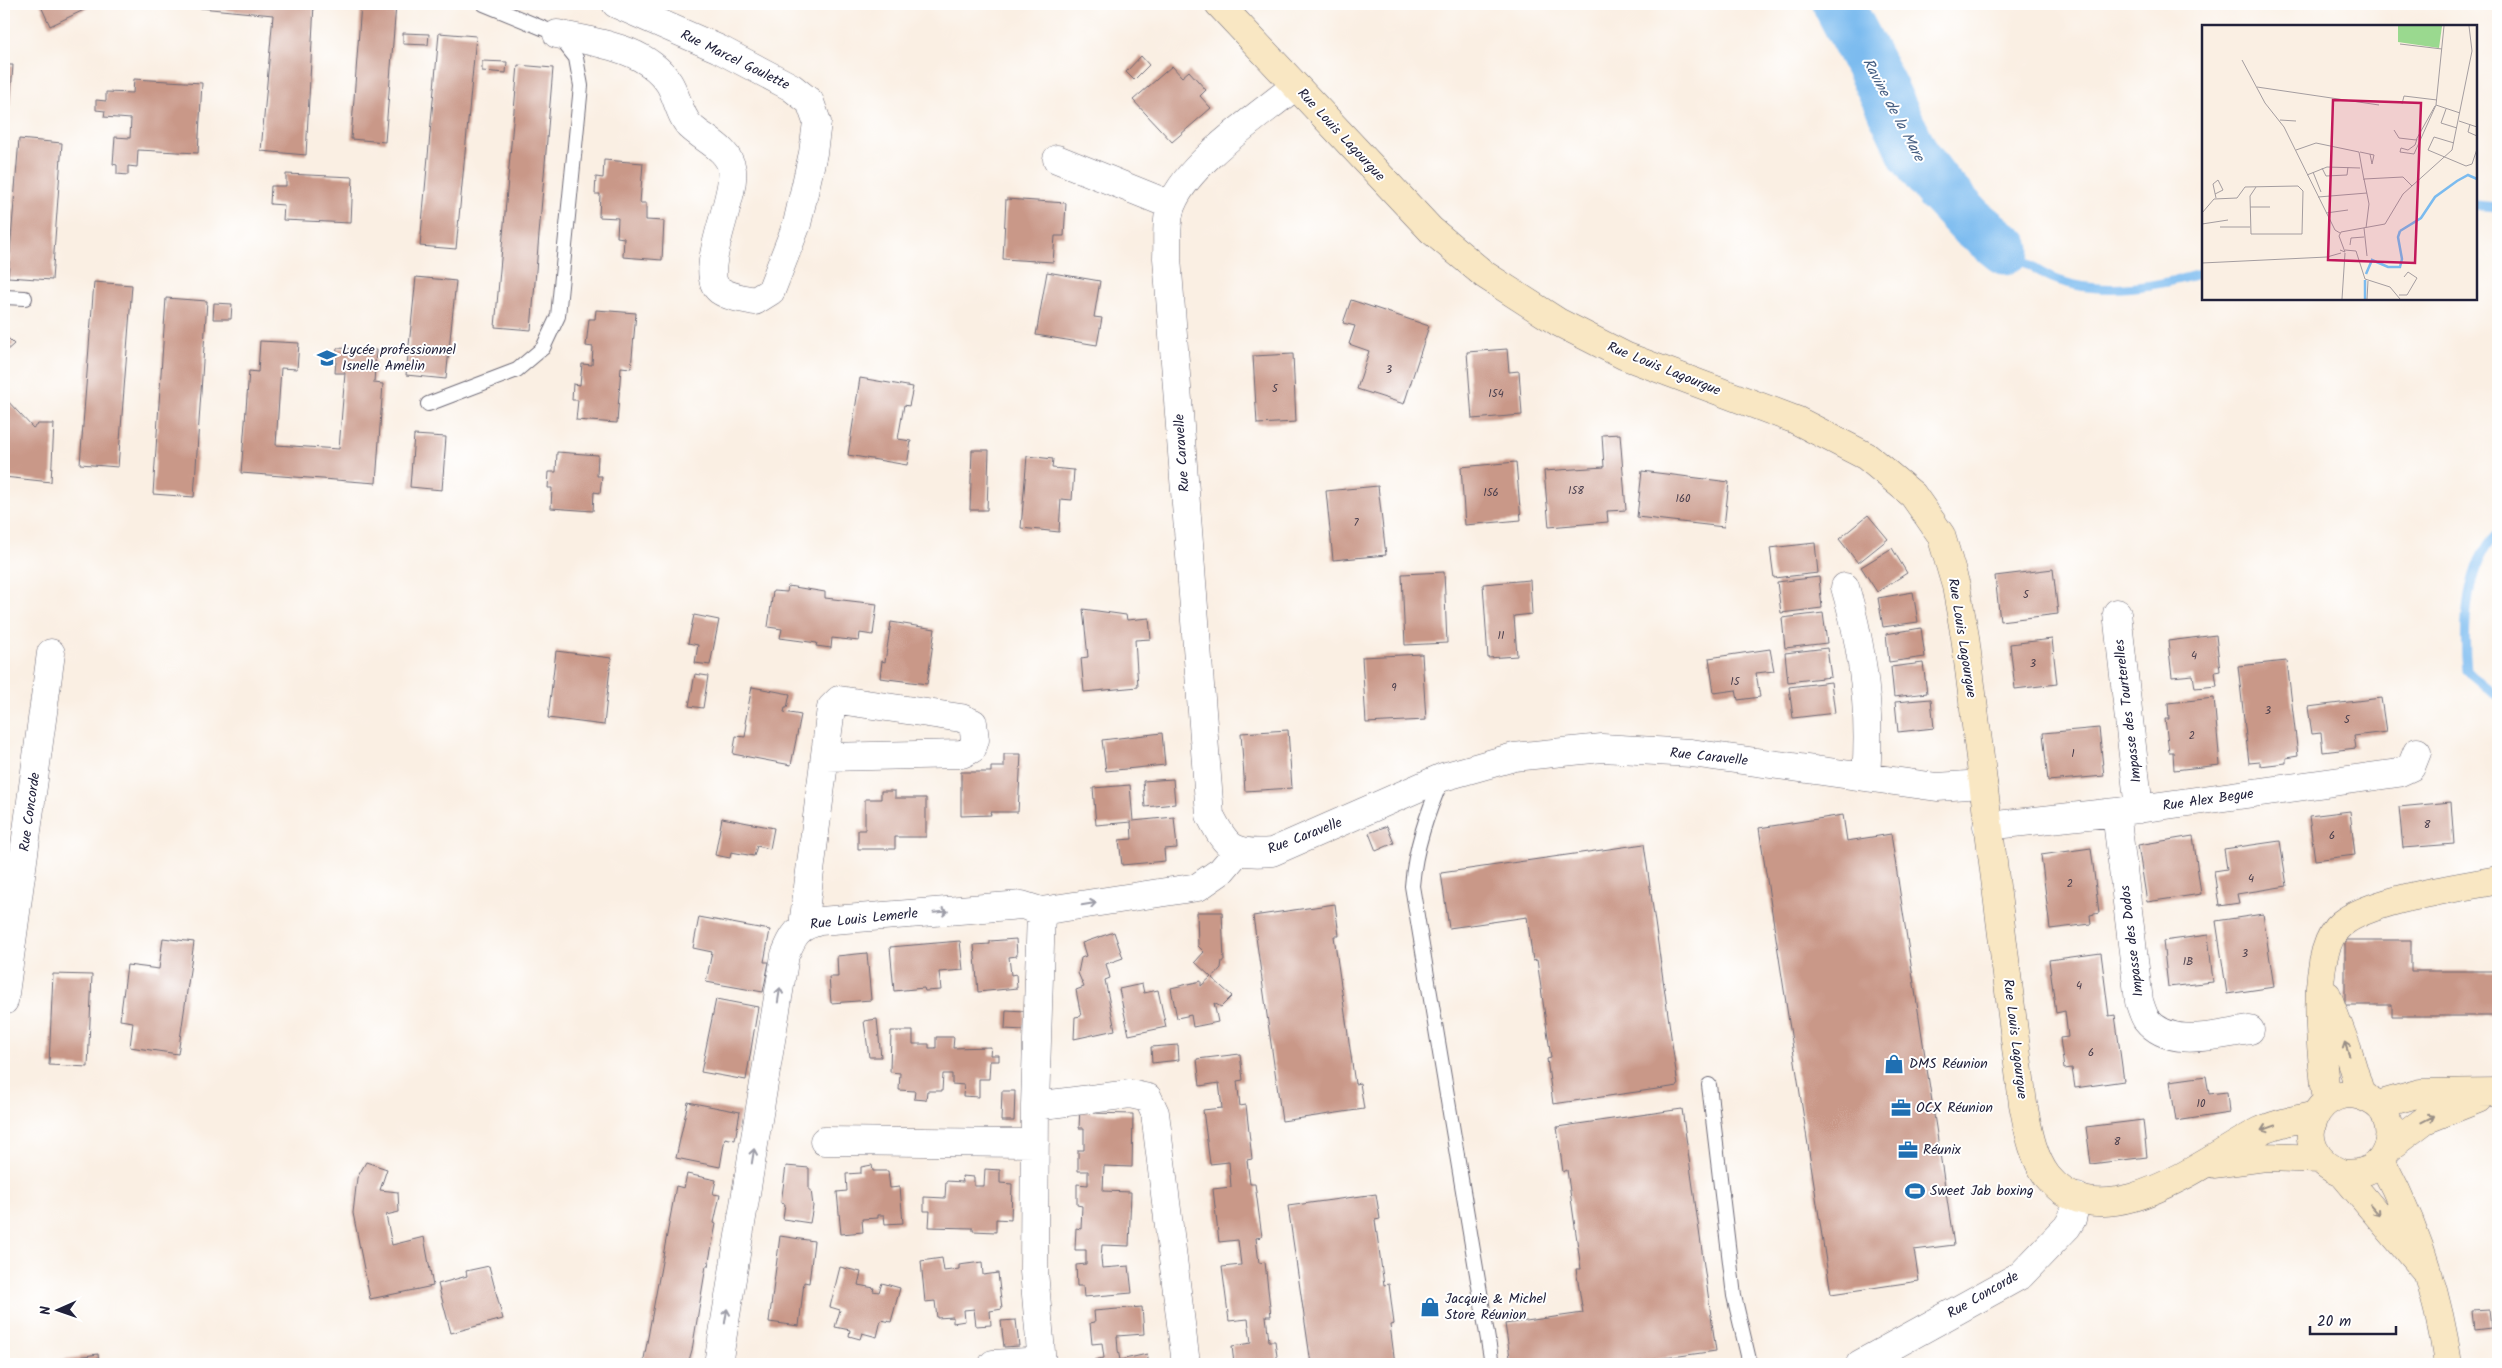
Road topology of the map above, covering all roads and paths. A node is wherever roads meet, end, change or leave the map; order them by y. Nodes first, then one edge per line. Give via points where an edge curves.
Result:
1 (484, 4) edge
2 (616, 4) edge
3 (1219, 4) edge
4 (557, 34) junction
5 (1295, 86) junction
6 (1057, 159) dead end
7 (1171, 205) junction
8 (4, 297) edge
9 (25, 298) dead end
10 (428, 404) dead end
11 (1845, 587) dead end
12 (2117, 612) dead end
13 (51, 652) dead end
14 (2417, 752) dead end
15 (826, 757) junction
16 (1866, 776) junction
17 (1443, 777) junction
18 (1983, 784) junction
19 (2128, 811) junction
20 (1987, 826) junction
21 (1238, 850) junction
22 (2498, 880) edge
23 (1041, 911) junction
24 (803, 926) junction
25 (2320, 978) junction
26 (4, 1001) edge
27 (2250, 1030) dead end
28 (1709, 1085) dead end
29 (2496, 1092) edge
30 (2370, 1100) junction
31 (1035, 1106) junction
32 (2321, 1108) junction
33 (824, 1142) dead end
34 (1035, 1143) junction
35 (2384, 1154) junction
36 (2320, 1159) junction
37 (2204, 1166) junction
38 (2343, 1174) junction
39 (2077, 1197) junction
40 (2429, 1276) junction
41 (1042, 1363) edge
42 (718, 1364) edge
43 (993, 1364) edge
44 (1186, 1364) edge
45 (1492, 1364) edge
46 (1750, 1364) edge
47 (1860, 1364) edge
48 (2448, 1364) edge

1 - 4 lane
2 - 4 street, Rue Marcel Goulette via 719,49 791,87 810,102 817,122 814,153 797,224 771,291 755,301 737,298 718,289 711,278 711,264 732,186 732,169 727,155 689,126 668,83 656,68 625,50
3 - 5 main road, Rue Louis Lagourgue
4 - 10 lane via 576,58 582,86 558,316 543,348 517,370
5 - 7 street, Rue Caravelle via 1201,163
5 - 18 main road, Rue Louis Lagourgue via 1431,230 1485,276 1558,322 1625,356 1796,420 1849,447 1866,456 1913,495 1941,535 1956,586
6 - 7 street
7 - 21 street, Rue Caravelle via 1168,258 1210,815 1222,838
8 - 9 lane
11 - 16 street via 1854,620 1865,690
12 - 19 street, Impasse des Tourterelles
13 - 26 street, Rue Concorde
14 - 19 street, Rue Alex Begue via 2411,767 2398,773
15 - 15 street via 831,708 839,700 961,718 973,723 975,740 972,748 962,754
15 - 24 street
16 - 17 street, Rue Caravelle via 1691,753 1602,748 1514,757
16 - 18 street, Rue Caravelle via 1937,787
17 - 21 street, Rue Caravelle via 1272,852
17 - 45 lane via 1429,808 1414,858 1412,886
18 - 20 main road, Rue Louis Lagourgue
19 - 20 street, Rue Alex Begue
19 - 27 street, Impasse des Dodos via 2139,1001 2146,1018 2156,1028 2183,1038
20 - 39 main road, Rue Louis Lagourgue via 2028,1130 2033,1149 2047,1176
23 -> 21 street, Rue Louis Lemerle via 1198,887 1221,871
22 - 25 main road via 2406,898 2370,909 2341,924 2327,946
24 -> 23 street, Rue Louis Lemerle via 820,921 1022,905
23 - 31 street
42 -> 24 street, Rue Louis Lemerle via 785,955 792,938
30 -> 25 main road
25 - 32 main road
28 - 46 lane via 1734,1296
29 - 30 main road via 2420,1093
35 -> 29 main road via 2425,1120
30 - 32 main road via 2344,1094
30 - 35 main road via 2387,1117 2390,1132
31 - 34 street
31 - 44 street via 1130,1094 1148,1098 1155,1113
32 - 36 main road via 2310,1130 2312,1146
32 -> 37 main road, Rue Louis Lagourgue via 2261,1131
33 - 34 street
34 - 41 street via 1034,1271
35 - 38 main road via 2364,1172
35 - 40 main road
36 - 37 main road, Rue Louis Lagourgue via 2267,1157
36 - 38 main road
37 - 39 main road, Rue Louis Lagourgue via 2125,1201 2105,1202
38 -> 40 main road
39 - 47 street, Rue Concorde via 2067,1227 2021,1275
40 - 48 main road
41 - 43 street

